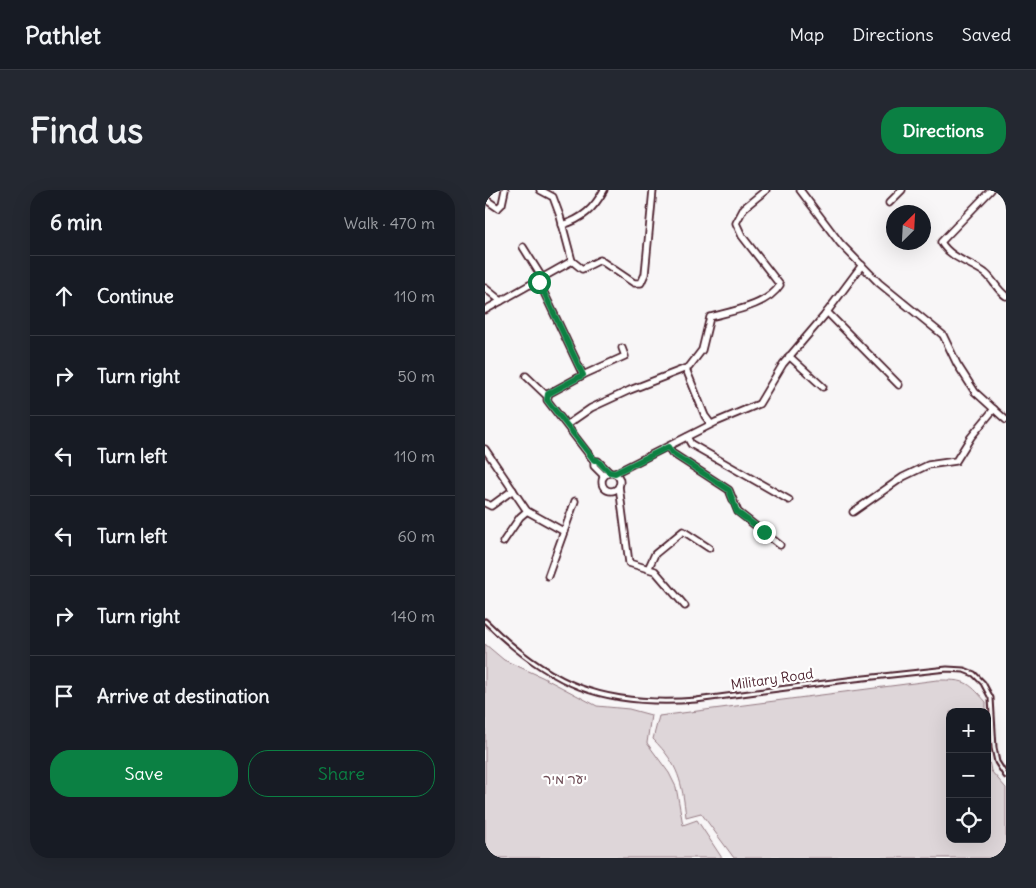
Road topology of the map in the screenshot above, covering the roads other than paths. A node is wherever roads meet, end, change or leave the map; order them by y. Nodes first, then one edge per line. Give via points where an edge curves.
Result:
1 (505, 190) edge
2 (540, 190) edge
3 (604, 190) edge
4 (653, 190) edge
5 (767, 190) edge
6 (801, 190) edge
7 (902, 190) edge
8 (991, 190) edge
9 (485, 199) edge
10 (889, 203) dead end
11 (562, 225) junction
12 (523, 247) dead end
13 (572, 261) junction
14 (862, 265) junction
15 (541, 280) junction
16 (485, 288) edge
17 (1006, 296) edge
18 (501, 301) junction
19 (485, 310) edge
20 (827, 312) junction
21 (622, 348) dead end
22 (789, 356) junction
23 (686, 369) junction
24 (583, 375) junction
25 (525, 376) dead end
26 (899, 385) dead end
27 (823, 386) dead end
28 (547, 397) junction
29 (994, 409) junction
30 (1006, 420) edge
31 (568, 424) junction
32 (711, 424) junction
33 (687, 437) junction
34 (668, 447) junction
35 (485, 449) edge
36 (635, 462) junction
37 (609, 474) junction
38 (620, 483) junction
39 (513, 490) junction
40 (789, 500) dead end
41 (575, 501) dead end
42 (485, 503) edge
43 (527, 511) junction
44 (853, 512) dead end
45 (563, 531) junction
46 (503, 542) dead end
47 (780, 546) dead end
48 (709, 548) dead end
49 (649, 567) junction
50 (548, 576) dead end
51 (685, 606) dead end
52 (485, 621) edge
53 (1006, 776) edge

1 - 9 street via 498,208
2 - 11 street via 553,197
3 - 11 street via 593,208 573,222
4 - 13 street via 645,274 641,283 635,283 600,260 581,269
5 - 23 street via 744,208 736,223 742,236 780,285 760,301 710,317 702,350
6 - 14 street via 840,243
7 - 10 street
8 - 17 street via 941,242 973,268 986,274 998,291
11 - 13 street
12 - 15 street
13 - 15 street
14 - 20 street
14 - 29 street via 879,283 943,335 975,392
15 - 18 street
15 - 24 street
16 - 18 street
18 - 19 street
20 - 22 street
20 - 26 street
21 - 24 street via 625,356
22 - 27 street
22 - 32 street via 759,404
23 - 31 street via 591,408
23 - 32 street
24 - 28 street
25 - 28 street
28 - 31 street
29 - 30 street
29 - 44 street via 971,436 956,461 928,465 903,477
31 - 37 street via 594,460 594,466
32 - 33 street
33 - 34 street
33 - 40 street via 691,444
34 - 36 street
34 - 47 street via 672,453 729,490 737,512
35 - 39 street
36 - 37 street
36 - 38 street
37 - 38 street
37 - 38 street via 602,484 605,489 615,491
38 - 49 street via 629,563
39 - 42 street via 491,506
39 - 43 street
41 - 45 street
43 - 45 street
43 - 46 street
45 - 50 street
48 - 49 street via 683,531 655,554
49 - 51 street
52 - 53 lane, Military Road via 515,650 547,673 584,689 622,699 687,701 855,679 963,670 974,674 983,683 991,698 993,748

